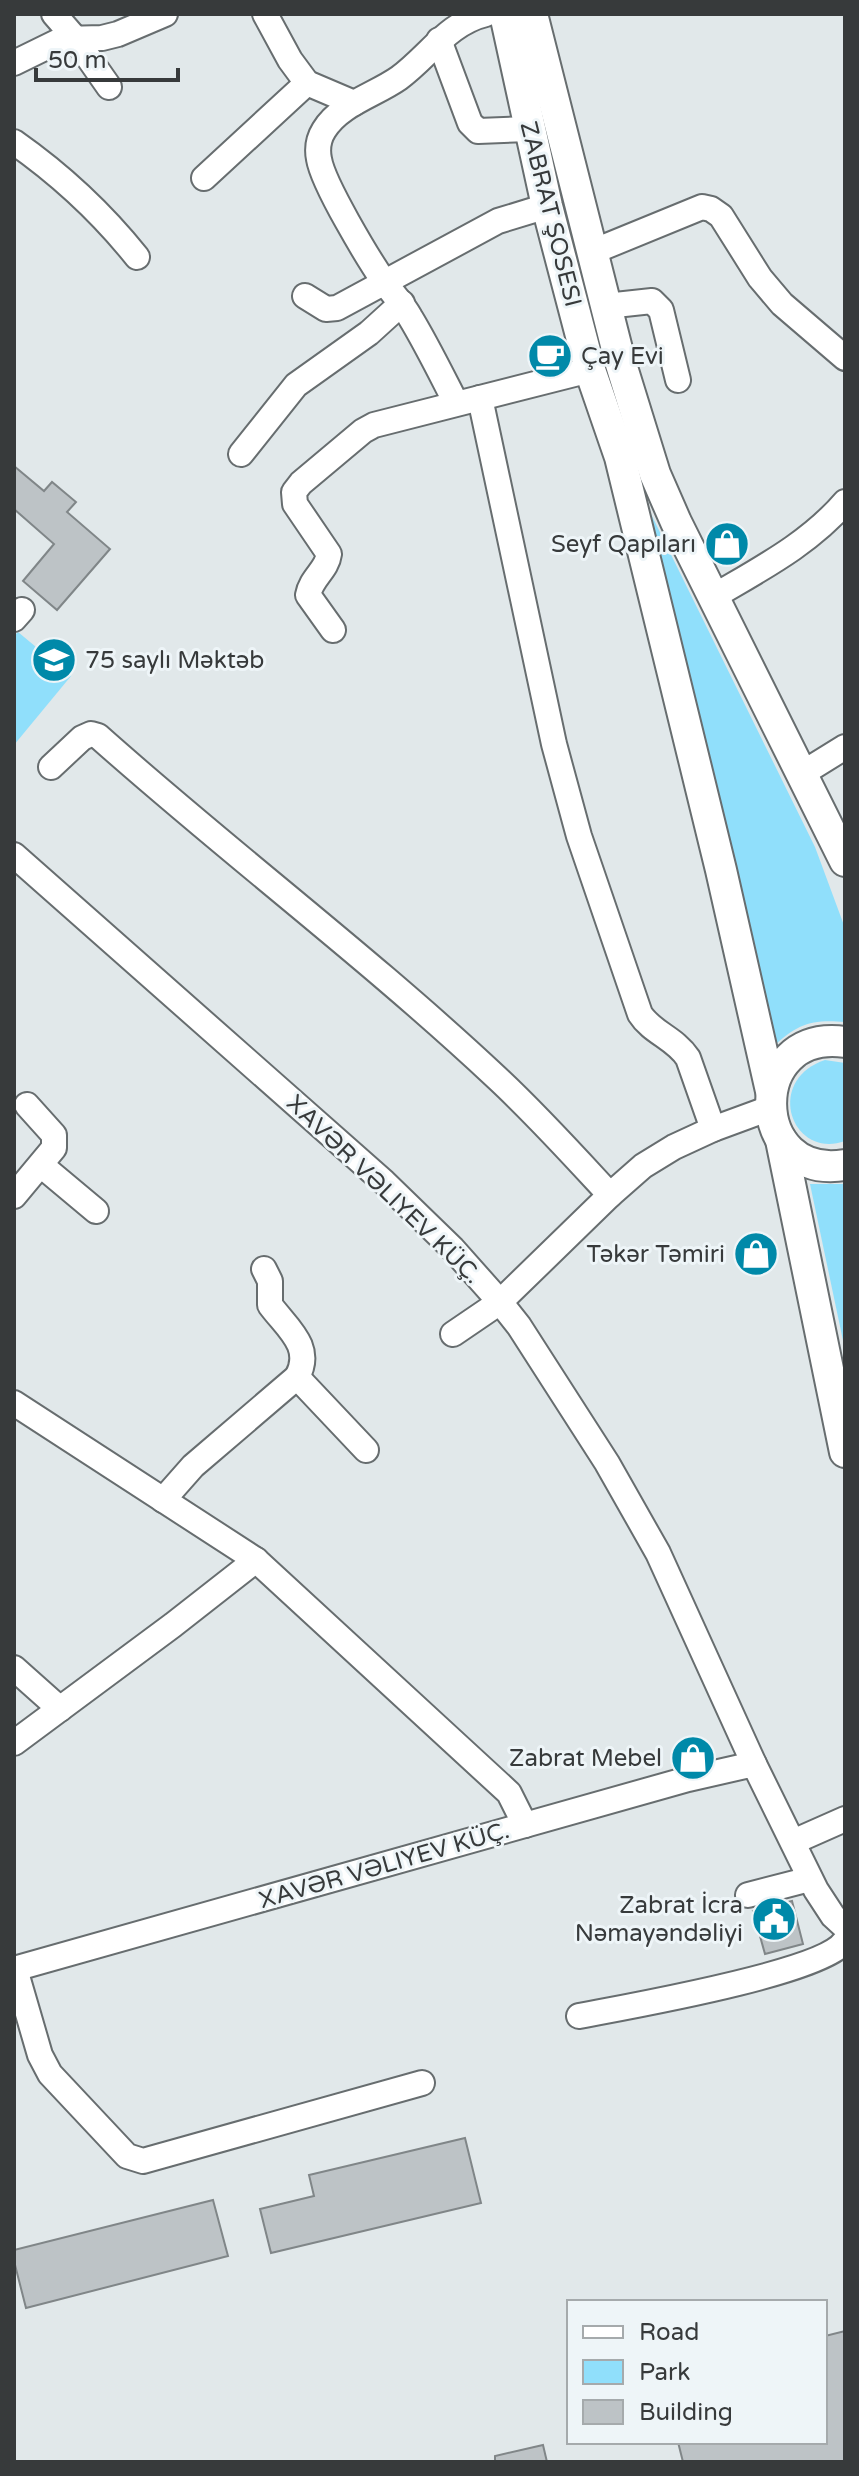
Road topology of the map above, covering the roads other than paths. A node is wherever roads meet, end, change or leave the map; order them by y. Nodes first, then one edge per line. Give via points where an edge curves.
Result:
1 (54, 14) edge
2 (165, 14) edge
3 (265, 14) edge
4 (486, 14) edge
5 (505, 14) edge
6 (532, 14) edge
7 (74, 37) junction
8 (439, 40) junction
9 (14, 63) edge
10 (307, 83) junction
11 (109, 87) dead end
12 (354, 103) junction
13 (529, 129) junction
14 (14, 142) edge
15 (204, 178) dead end
16 (547, 206) junction
17 (592, 252) junction
18 (137, 257) dead end
19 (384, 282) junction
20 (305, 296) dead end
21 (402, 303) junction
22 (606, 306) junction
23 (845, 358) edge
24 (590, 370) junction
25 (678, 380) dead end
26 (468, 401) junction
27 (241, 454) dead end
28 (845, 502) edge
29 (713, 597) junction
30 (333, 630) dead end
31 (845, 747) edge
32 (51, 767) dead end
33 (803, 773) junction
34 (14, 855) edge
35 (845, 861) edge
36 (845, 1042) edge
37 (770, 1100) junction
38 (27, 1105) dead end
39 (713, 1129) junction
40 (781, 1140) junction
41 (41, 1165) junction
42 (845, 1165) edge
43 (610, 1195) junction
44 (14, 1196) edge
45 (96, 1211) dead end
46 (264, 1269) dead end
47 (500, 1302) junction
48 (453, 1334) dead end
49 (297, 1377) junction
50 (14, 1403) edge
51 (366, 1450) dead end
52 (845, 1452) edge
53 (163, 1500) junction
54 (256, 1560) junction
55 (14, 1668) edge
56 (60, 1709) junction
57 (14, 1743) edge
58 (754, 1764) junction
59 (845, 1819) edge
60 (525, 1825) junction
61 (793, 1842) junction
62 (810, 1879) junction
63 (748, 1895) dead end
64 (845, 1927) edge
65 (845, 1941) edge
66 (15, 1969) edge
67 (579, 2016) dead end
68 (422, 2083) dead end

1 - 7 street
2 - 7 street via 118,34
3 - 10 street
4 - 8 street via 469,18
5 - 13 main road, ZABRAT ŞOSESI
6 - 17 main road, ZABRAT ŞOSESI
7 - 9 street
7 - 11 street
8 - 12 street via 397,79
8 - 13 street via 470,123 478,131
10 - 12 street
10 - 15 street
12 - 19 street via 325,127 319,159
13 - 16 main road, ZABRAT ŞOSESI
14 - 18 street via 52,168
16 - 19 street via 498,221
16 - 24 main road, ZABRAT ŞOSESI
17 - 22 main road, ZABRAT ŞOSESI
17 - 23 street via 702,207 711,209 782,304
19 - 20 street via 337,308 326,309
19 - 21 street
21 - 26 street
21 - 27 street via 296,385
22 - 25 street via 656,303
22 - 29 main road, ZABRAT ŞOSESI via 655,474
24 - 26 street
24 - 37 main road, ZABRAT ŞOSESI via 620,457 717,855
26 - 30 street via 374,425 294,492 295,504 329,554 308,595
26 - 39 street via 579,836 640,1014 688,1058
28 - 29 street via 825,525 783,556
29 - 33 main road, ZABRAT ŞOSESI
31 - 33 street
32 - 43 street via 82,738 98,736 496,1077
33 - 35 main road, ZABRAT ŞOSESI
34 - 47 street, XAVƏR VƏLIYEV KÜÇ. via 384,1182
36 - 37 main road via 816,1043 786,1060
37 - 39 street
37 - 40 main road, ZABRAT ŞOSESI
38 - 41 street via 54,1135 54,1148
39 - 43 street via 643,1166
40 - 42 main road via 808,1161
40 - 52 main road, ZABRAT ŞOSESI
41 - 44 street
41 - 45 street
43 - 47 street
46 - 49 street via 270,1305 303,1351
47 - 48 street
47 - 58 street, XAVƏR VƏLIYEV KÜÇ. via 607,1463 658,1553
49 - 51 street
49 - 53 street via 193,1466
50 - 53 street
53 - 54 street
54 - 56 street
54 - 60 street via 509,1793
55 - 56 street
56 - 57 street
58 - 60 street, XAVƏR VƏLIYEV KÜÇ.
58 - 61 street, XAVƏR VƏLIYEV KÜÇ.
59 - 61 street
60 - 66 street, XAVƏR VƏLIYEV KÜÇ.
61 - 62 street, XAVƏR VƏLIYEV KÜÇ.
62 - 63 street
62 - 64 street, XAVƏR VƏLIYEV KÜÇ.
65 - 67 street via 827,1956 741,1983
66 - 68 street via 50,2074 127,2156 143,2161

